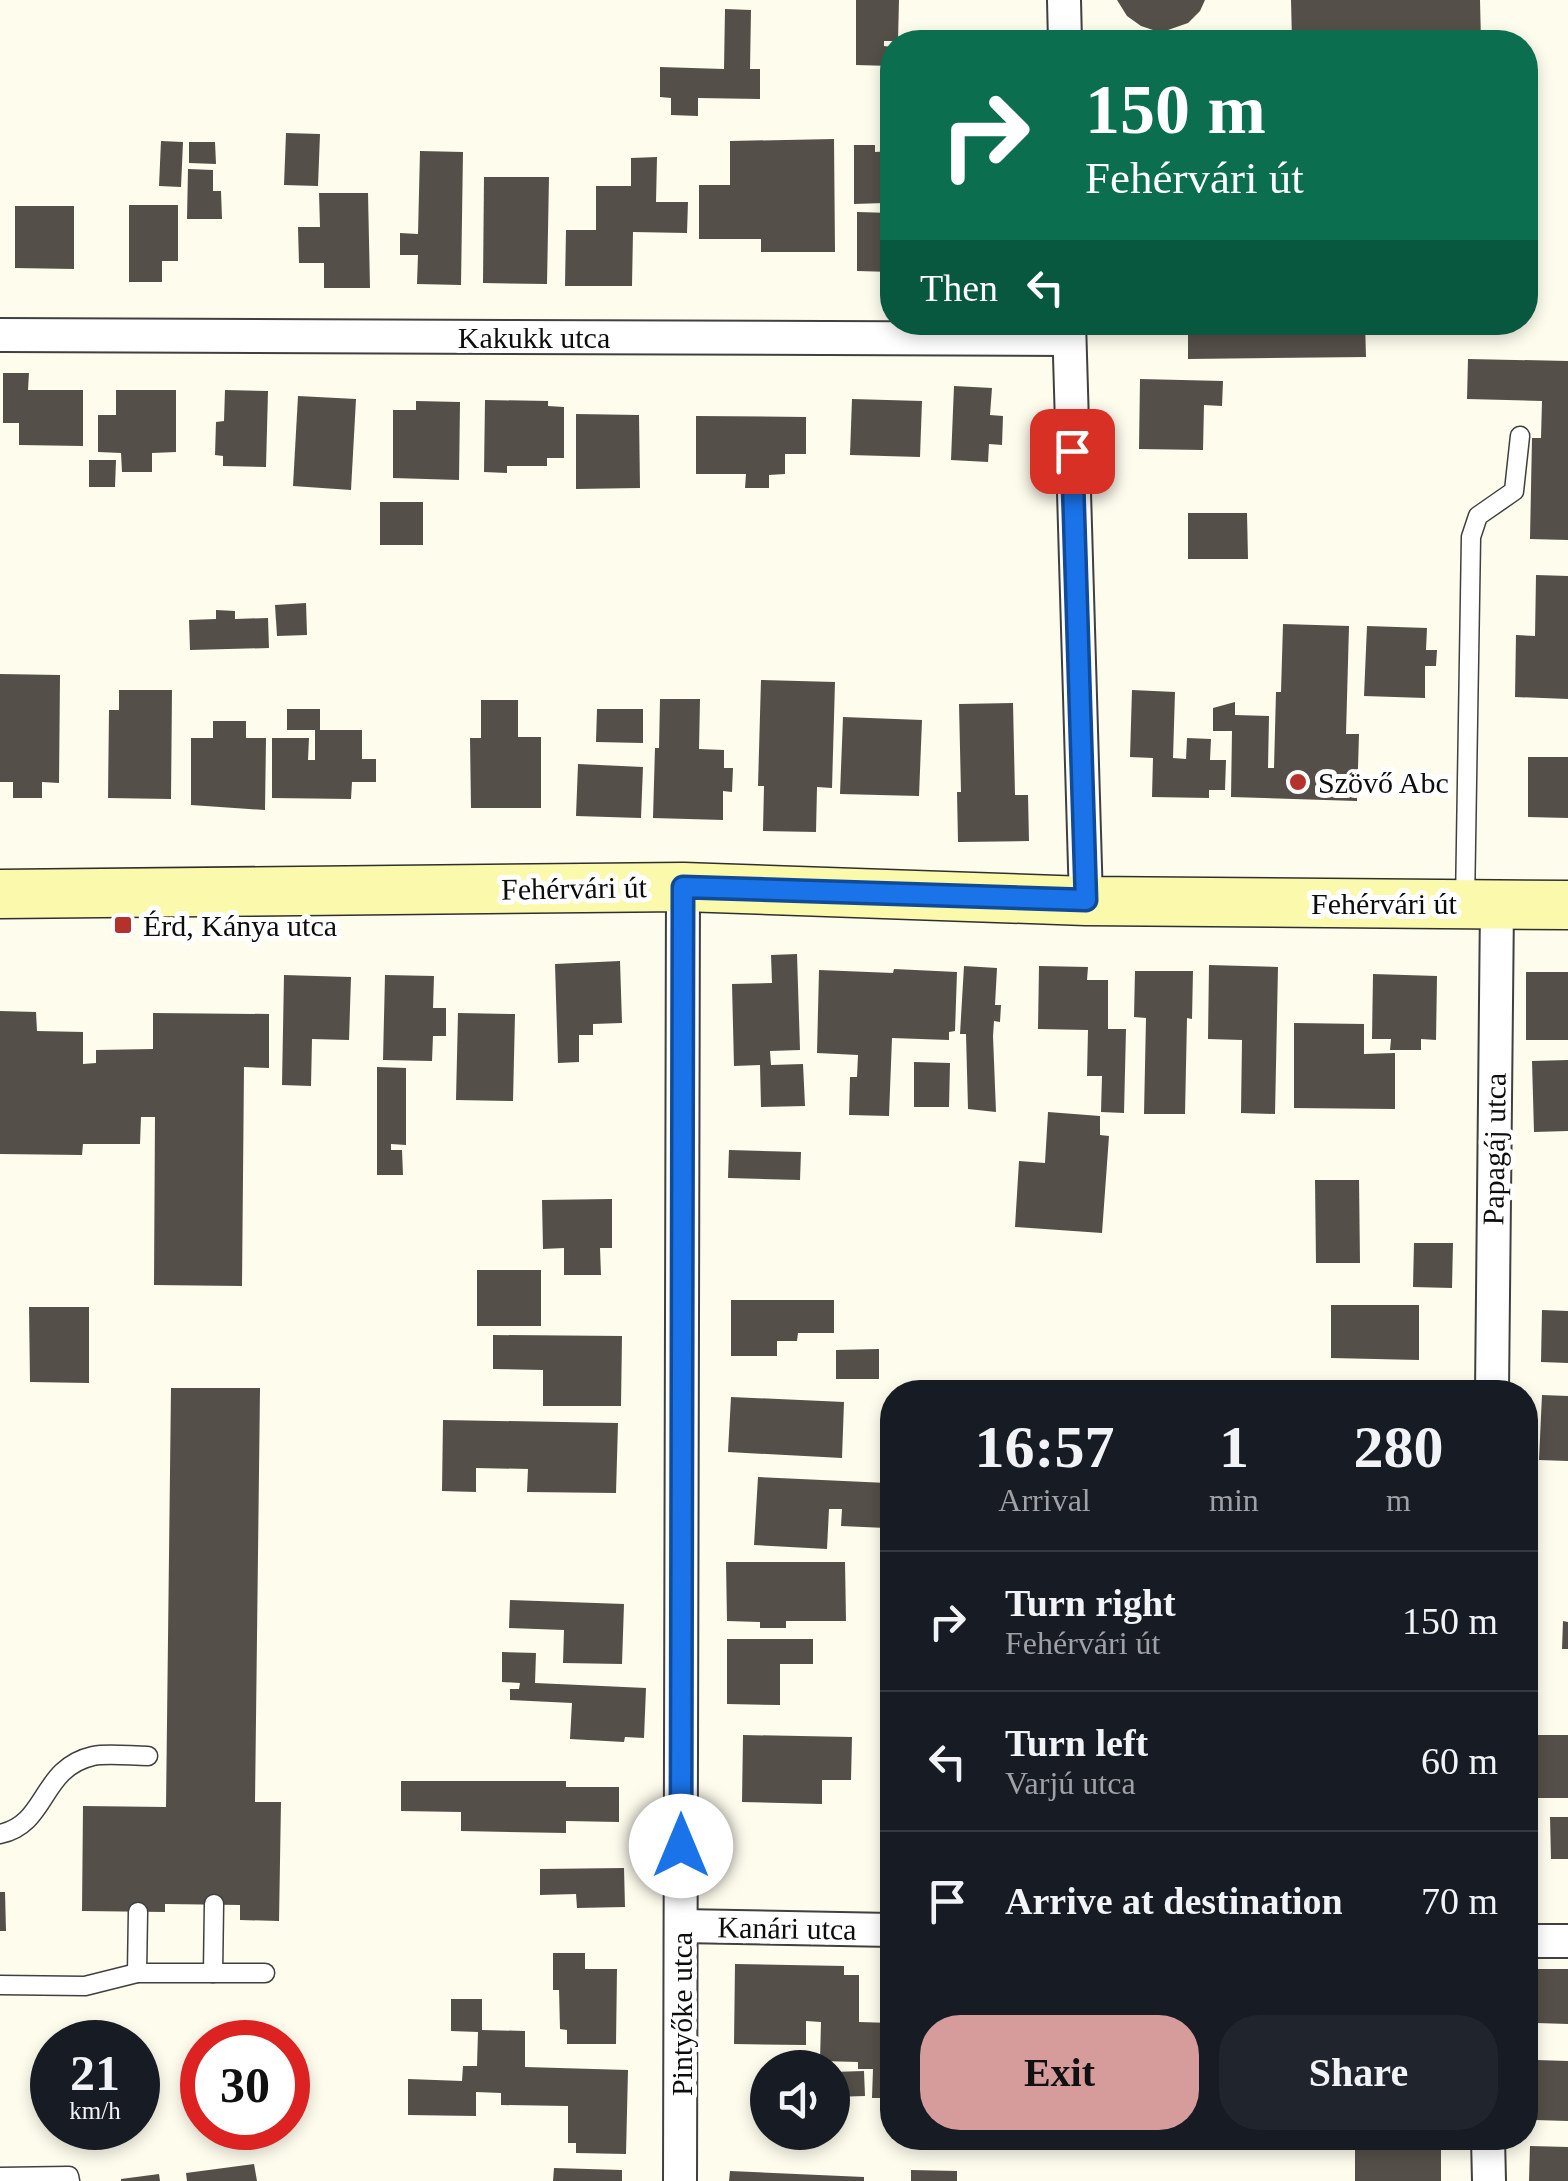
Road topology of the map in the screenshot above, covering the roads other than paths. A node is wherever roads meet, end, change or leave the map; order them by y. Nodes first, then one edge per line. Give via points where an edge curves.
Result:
1 (1064, 0) edge
2 (1064, 30) edge
3 (880, 332) edge
4 (0, 334) edge
5 (1069, 335) edge
6 (1520, 436) dead end
7 (683, 887) junction
8 (0, 894) edge
9 (1086, 900) junction
10 (1481, 904) junction
11 (1568, 905) edge
12 (1492, 1380) edge
13 (148, 1756) dead end
14 (0, 1834) edge
15 (214, 1904) dead end
16 (138, 1912) dead end
17 (681, 1926) junction
18 (880, 1930) edge
19 (1568, 1941) edge
20 (1538, 1942) edge
21 (137, 1973) junction
22 (213, 1973) junction
23 (265, 1973) dead end
24 (0, 1985) edge
25 (1488, 2150) edge
26 (0, 2177) edge
27 (70, 2181) edge
28 (680, 2181) edge
29 (1488, 2181) edge

1 - 2 street
3 - 4 street, Kakukk utca
5 - 9 street
6 - 10 lane via 1514,492 1478,516 1471,538
7 - 8 main road, Fehérvári út
7 - 9 main road, Fehérvári út
7 - 17 street, Pintyőke utca
9 - 10 main road, Fehérvári út
10 - 11 main road, Fehérvári út
10 - 12 street, Papagáj utca
13 - 14 lane via 92,1756 62,1770 28,1822
15 - 22 lane
16 - 21 lane
17 - 18 street, Kanári utca
17 - 28 street, Pintyőke utca
19 - 20 street
21 - 22 lane
21 - 24 lane via 84,1986
22 - 23 lane
25 - 29 street
26 - 27 lane

